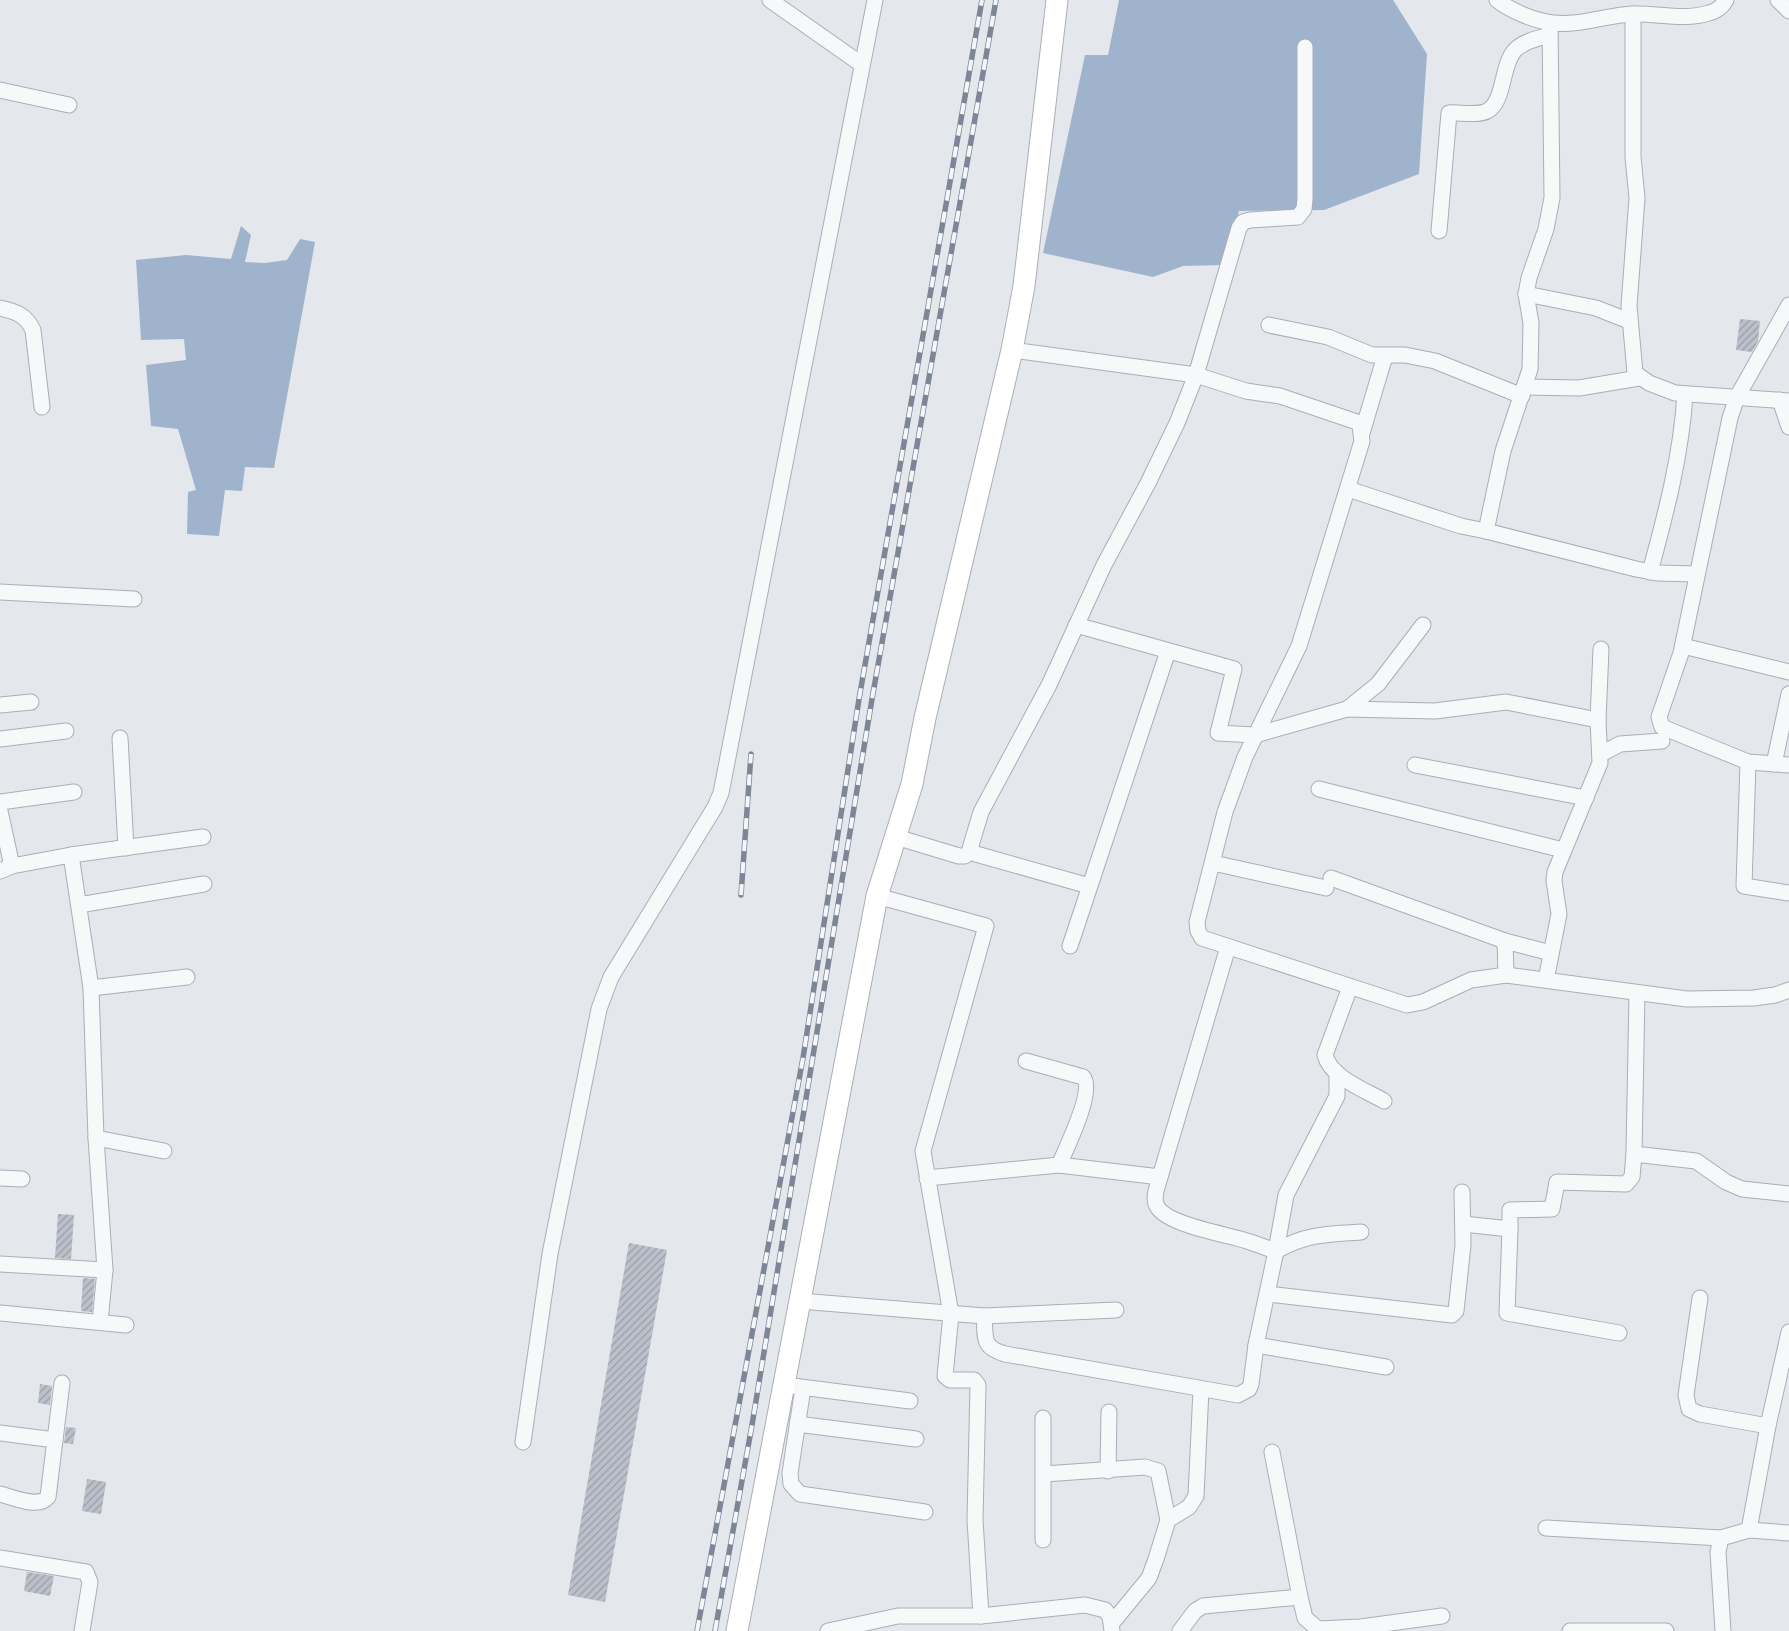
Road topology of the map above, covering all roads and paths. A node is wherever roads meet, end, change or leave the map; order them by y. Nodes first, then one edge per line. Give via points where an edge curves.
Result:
1 (770, 0) edge
2 (875, 0) edge
3 (1057, 0) edge
4 (1497, 0) edge
5 (1726, 0) edge
6 (1778, 0) edge
7 (1789, 11) edge
8 (1633, 14) junction
9 (1550, 29) junction
10 (1305, 47) dead end
11 (862, 64) junction
12 (0, 90) edge
13 (69, 105) dead end
14 (1439, 231) dead end
15 (1526, 294) junction
16 (1789, 305) edge
17 (0, 308) edge
18 (1629, 320) junction
19 (1269, 326) dead end
20 (1012, 350) junction
21 (1386, 356) junction
22 (1196, 375) junction
23 (1639, 378) junction
24 (1524, 391) junction
25 (1684, 395) junction
26 (1737, 397) junction
27 (1784, 400) edge
28 (42, 407) dead end
29 (1789, 426) edge
30 (1362, 433) junction
31 (1348, 489) junction
32 (1486, 531) junction
33 (1650, 572) junction
34 (1697, 574) junction
35 (0, 592) edge
36 (134, 599) dead end
37 (1076, 625) junction
38 (1423, 625) dead end
39 (1683, 646) junction
40 (1601, 649) dead end
41 (1168, 651) junction
42 (1789, 672) edge
43 (1789, 694) edge
44 (31, 702) dead end
45 (0, 705) edge
46 (1347, 710) junction
47 (1598, 720) junction
48 (66, 731) dead end
49 (1255, 734) junction
50 (120, 738) dead end
51 (0, 739) edge
52 (1662, 741) dead end
53 (1601, 754) junction
54 (1748, 762) junction
55 (1416, 765) dead end
56 (1781, 765) edge
57 (1319, 789) dead end
58 (74, 792) dead end
59 (1586, 798) junction
60 (0, 802) edge
61 (0, 812) edge
62 (203, 837) dead end
63 (896, 837) junction
64 (126, 848) junction
65 (1564, 850) junction
66 (969, 852) junction
67 (71, 855) junction
68 (1213, 862) junction
69 (6, 868) edge
70 (204, 884) dead end
71 (1089, 886) junction
72 (1789, 893) edge
73 (877, 896) junction
74 (79, 905) junction
75 (1505, 941) junction
76 (1070, 946) dead end
77 (1228, 947) junction
78 (1551, 953) junction
79 (1506, 975) junction
80 (187, 977) dead end
81 (1546, 980) junction
82 (1350, 987) junction
83 (91, 988) junction
84 (1789, 990) edge
85 (1637, 993) junction
86 (1026, 1061) dead end
87 (1337, 1074) junction
88 (1384, 1101) dead end
89 (96, 1138) junction
90 (164, 1151) dead end
91 (1634, 1154) junction
92 (1059, 1165) junction
93 (1160, 1177) junction
94 (0, 1178) edge
95 (927, 1178) junction
96 (22, 1179) dead end
97 (1462, 1192) dead end
98 (1789, 1194) edge
99 (1463, 1224) junction
100 (1510, 1229) junction
101 (1361, 1232) dead end
102 (1276, 1251) junction
103 (0, 1264) edge
104 (105, 1270) junction
105 (1268, 1294) junction
106 (1700, 1298) dead end
107 (800, 1301) junction
108 (1116, 1310) dead end
109 (0, 1313) edge
110 (951, 1314) junction
111 (984, 1316) junction
112 (100, 1322) junction
113 (126, 1325) dead end
114 (1789, 1332) edge
115 (1619, 1333) dead end
116 (1256, 1345) junction
117 (1386, 1367) dead end
118 (62, 1383) dead end
119 (793, 1386) junction
120 (1201, 1389) junction
121 (910, 1401) dead end
122 (1108, 1412) dead end
123 (1043, 1418) dead end
124 (797, 1424) junction
125 (1768, 1426) junction
126 (0, 1434) edge
127 (916, 1439) dead end
128 (55, 1440) junction
129 (523, 1442) dead end
130 (1272, 1452) dead end
131 (1108, 1471) junction
132 (1044, 1474) junction
133 (0, 1494) edge
134 (925, 1512) dead end
135 (1168, 1520) junction
136 (1546, 1528) dead end
137 (1749, 1530) junction
138 (1789, 1533) edge
139 (1721, 1538) junction
140 (1042, 1540) dead end
141 (0, 1558) edge
142 (1300, 1597) junction
143 (981, 1616) junction
144 (1442, 1616) dead end
145 (1112, 1627) edge
146 (82, 1631) edge
147 (738, 1631) edge
148 (828, 1631) edge
149 (1180, 1631) edge
150 (1570, 1631) edge
151 (1666, 1631) edge
152 (1723, 1631) edge

1 - 11 street
2 - 11 street
3 - 20 street via 1024,286
4 - 9 street
5 - 8 street via 1722,7 1710,13 1693,16
6 - 7 street
8 - 9 street
8 - 18 street via 1633,157 1637,198
9 - 14 street via 1514,51 1495,106 1485,112 1449,112
9 - 15 street via 1552,198
10 - 22 street via 1304,209 1298,217 1250,220 1239,228
11 - 129 street via 721,793 715,808 611,977 599,1008 550,1254
12 - 13 street
15 - 18 street via 1596,308
15 - 24 street via 1531,323 1530,370
16 - 26 street
17 - 28 street via 22,315 33,330
18 - 23 street via 1633,368
19 - 21 street via 1328,337 1372,355
20 - 22 street
20 - 63 street via 912,784
21 - 24 street via 1405,355 1435,362
21 - 30 street
22 - 30 street via 1236,389 1280,396 1356,422
22 - 37 street via 1152,474
23 - 24 street via 1579,388
23 - 25 street
24 - 32 street via 1503,451
25 - 26 street
25 - 33 street via 1681,442 1671,495
26 - 27 street
26 - 34 street
27 - 29 street
30 - 31 street
31 - 32 street
31 - 49 street via 1299,646
32 - 33 street
33 - 34 street
34 - 39 street
35 - 36 street
37 - 41 street
37 - 66 street via 1049,685 981,812
38 - 46 street via 1378,684
39 - 42 street
39 - 54 street via 1659,717 1662,728
40 - 47 street
41 - 49 street via 1234,670 1218,733
41 - 71 street
43 - 56 street
44 - 45 street
46 - 47 street via 1435,711 1506,702
46 - 49 street
47 - 53 street
48 - 51 street
49 - 68 street via 1225,812
50 - 64 street
52 - 53 street via 1620,744
53 - 59 street via 1598,773
54 - 56 street
54 - 72 street via 1744,886
55 - 59 street
57 - 65 street
58 - 60 street
59 - 65 street
61 - 69 street
62 - 64 street
63 - 66 street via 959,856
63 - 73 street
64 - 67 street
65 - 78 street via 1555,872 1559,914
66 - 71 street
67 - 69 street
67 - 74 street
68 - 75 street via 1329,883
68 - 77 street via 1197,922 1198,931 1202,938
70 - 74 street
71 - 76 street
73 - 95 street via 986,926 923,1150
73 - 107 street
74 - 83 street
75 - 78 street
75 - 79 street
77 - 82 street
77 - 93 street
78 - 81 street
79 - 81 street
79 - 82 street via 1471,980 1415,1005
80 - 83 street
81 - 85 street
82 - 87 street via 1325,1055 1327,1064
83 - 89 street
84 - 85 street via 1774,996 1717,1000 1687,1000
85 - 91 street
86 - 92 street via 1083,1076 1086,1080 1087,1088 1076,1127
87 - 88 street
87 - 102 street via 1337,1096 1286,1195
89 - 90 street
89 - 104 street
91 - 98 street via 1696,1160 1726,1182 1742,1189
91 - 100 street via 1630,1182 1557,1182 1552,1209 1510,1210
92 - 93 street
92 - 95 street
93 - 102 street via 1156,1204 1162,1212 1196,1227
94 - 96 street
95 - 110 street
97 - 99 street
99 - 100 street
99 - 105 street via 1462,1268 1456,1311 1452,1315
100 - 115 street via 1507,1314
101 - 102 street via 1318,1234 1295,1240
102 - 105 street
103 - 104 street
104 - 112 street
105 - 116 street
106 - 125 street via 1686,1394 1689,1409 1700,1414
107 - 110 street
107 - 119 street
108 - 111 street
109 - 112 street
110 - 111 street
110 - 143 street via 945,1376 950,1380 974,1380 978,1385 975,1520
111 - 120 street via 990,1350
112 - 113 street
114 - 125 street
116 - 117 street
116 - 120 street via 1251,1384 1246,1392 1238,1395
118 - 128 street
119 - 121 street
119 - 124 street
119 - 147 street
120 - 135 street via 1196,1496 1194,1503
122 - 131 street
123 - 132 street
124 - 127 street
124 - 134 street via 791,1484 800,1494
125 - 137 street
126 - 128 street
128 - 133 street via 45,1501 34,1502
130 - 142 street
131 - 132 street
131 - 135 street via 1145,1467 1158,1471
132 - 140 street
135 - 145 street via 1149,1578
136 - 139 street
137 - 138 street
137 - 139 street
139 - 152 street via 1718,1552
141 - 146 street via 86,1572 90,1582
142 - 144 street via 1305,1618 1318,1629
142 - 149 street via 1202,1606
143 - 145 street via 1085,1605 1105,1610
143 - 148 street via 898,1616
150 - 151 street

